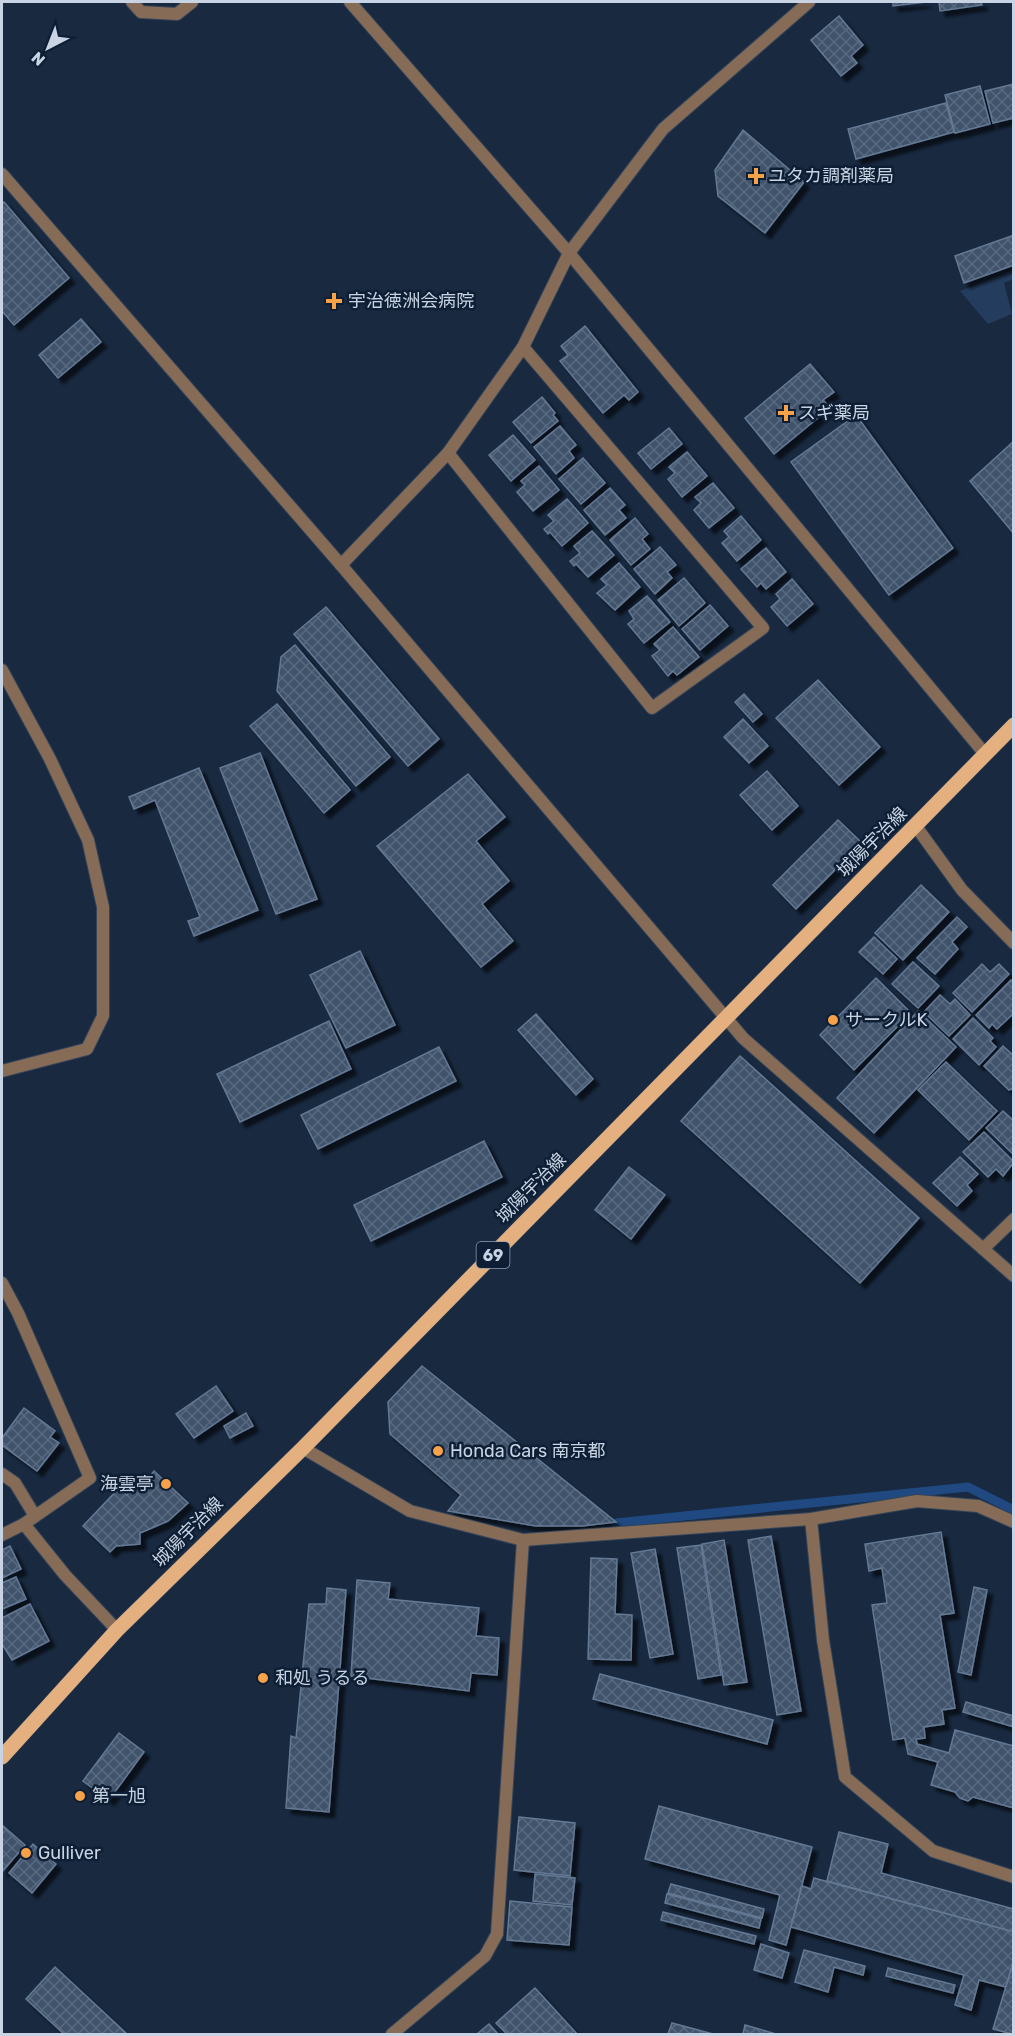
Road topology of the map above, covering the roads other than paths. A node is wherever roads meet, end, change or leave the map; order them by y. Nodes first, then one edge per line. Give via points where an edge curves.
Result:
1 (132, 2) edge
2 (192, 2) edge
3 (350, 2) edge
4 (809, 2) edge
5 (2, 174) edge
6 (569, 253) junction
7 (523, 347) junction
8 (448, 453) junction
9 (341, 565) junction
10 (2, 670) edge
11 (1014, 725) edge
12 (985, 754) junction
13 (915, 825) junction
14 (1014, 943) edge
15 (725, 1018) junction
16 (2, 1071) edge
17 (1014, 1220) edge
18 (982, 1249) junction
19 (1014, 1276) edge
20 (2, 1283) edge
21 (303, 1448) junction
22 (2, 1474) edge
23 (35, 1516) junction
24 (811, 1519) junction
25 (1014, 1522) edge
26 (24, 1524) junction
27 (2, 1535) edge
28 (523, 1540) junction
29 (117, 1630) junction
30 (2, 1757) edge
31 (1014, 1877) edge
32 (392, 2034) edge

1 - 2 street via 141,12 177,14
3 - 6 street
4 - 6 street via 663,129
5 - 9 street
6 - 7 street
6 - 12 street
7 - 8 street
7 - 8 street via 763,628 652,708
8 - 9 street
9 - 15 street
10 - 16 street via 88,840 103,907 103,1016 87,1049
11 - 12 main road, 城陽宇治線 / 69
12 - 13 main road, 城陽宇治線 / 69
13 - 14 street via 962,890
13 - 15 main road, 城陽宇治線 / 69
15 - 18 street
15 - 21 main road, 城陽宇治線 / 69
17 - 18 street
18 - 19 street
20 - 23 street via 90,1478
21 - 28 street via 410,1511
21 - 29 main road, 城陽宇治線 / 69
22 - 23 street via 15,1484
23 - 26 street
24 - 25 street via 917,1502 978,1506
24 - 28 street
24 - 31 street via 823,1640 845,1778 933,1851
26 - 27 street
26 - 29 street
28 - 32 street via 497,1934 485,1956
29 - 30 main road, 城陽宇治線 / 69

